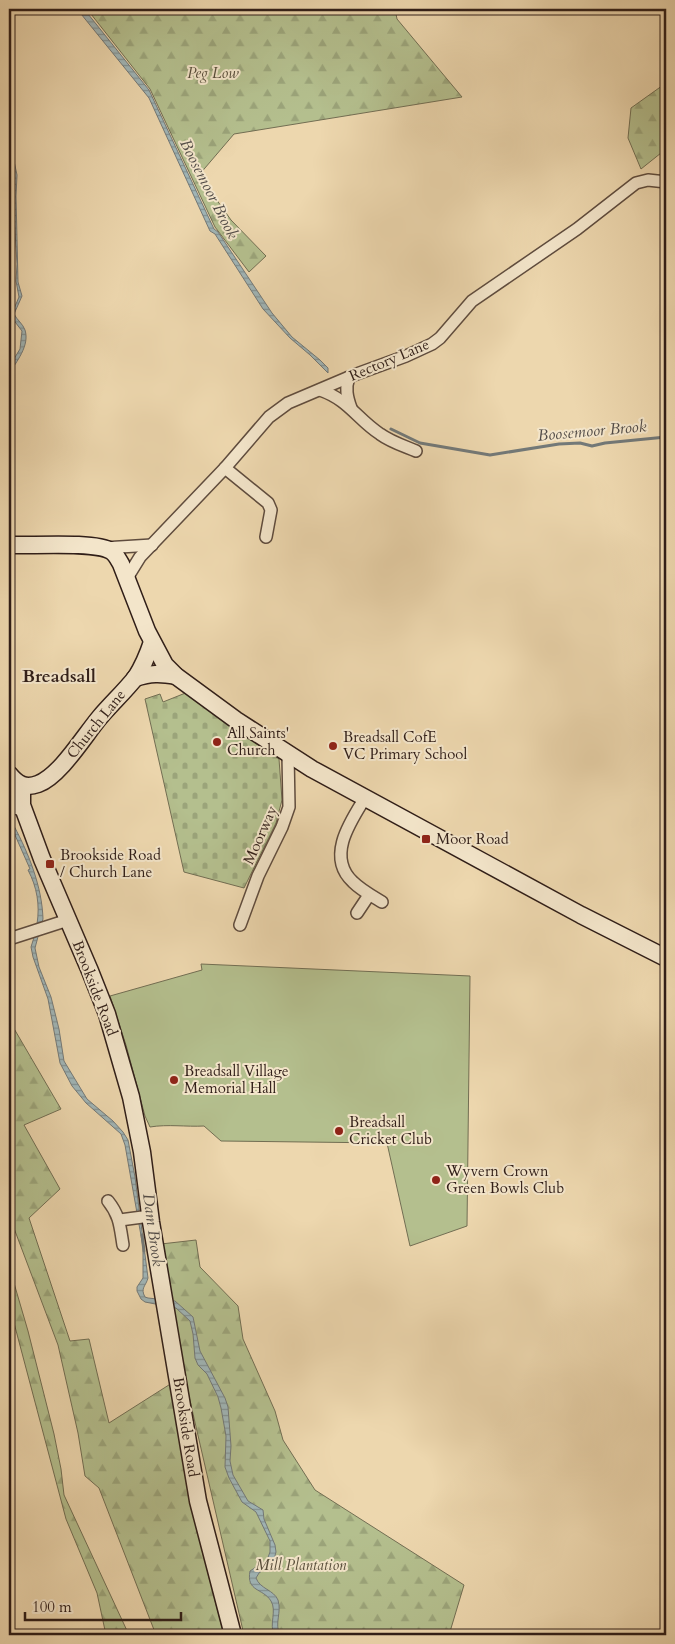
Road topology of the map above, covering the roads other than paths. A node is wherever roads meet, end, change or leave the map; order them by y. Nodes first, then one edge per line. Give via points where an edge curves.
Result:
1 (666, 182) edge
2 (349, 377) junction
3 (320, 390) junction
4 (351, 408) junction
5 (416, 451) dead end
6 (225, 468) junction
7 (266, 537) dead end
8 (9, 545) edge
9 (152, 545) junction
10 (103, 548) junction
11 (127, 578) junction
12 (152, 642) junction
13 (176, 676) junction
14 (135, 678) junction
15 (288, 754) junction
16 (9, 774) edge
17 (24, 786) junction
18 (365, 798) junction
19 (16, 808) edge
20 (369, 894) junction
21 (382, 902) dead end
22 (357, 913) dead end
23 (68, 920) junction
24 (240, 925) dead end
25 (9, 939) edge
26 (666, 958) edge
27 (108, 1201) dead end
28 (142, 1217) junction
29 (120, 1220) junction
30 (123, 1245) dead end
31 (233, 1635) edge

1 - 2 street, Rectory Lane via 636,182 577,230 472,301 432,344
2 - 3 street, Rectory Lane
2 - 4 street via 347,394
3 - 4 street
3 - 6 street, Rectory Lane via 278,409
4 - 5 street via 379,434
6 - 7 street via 268,503 271,518
6 - 9 street, Rectory Lane
8 - 10 street
9 - 10 street
9 - 11 street, Rectory Lane
10 - 11 street via 116,555
11 - 12 street
12 - 13 street
12 - 14 street, Church Lane
13 - 14 street via 159,673
13 - 15 street
14 - 17 street, Church Lane via 58,771 43,782
15 - 18 street
15 - 24 street, Moorway via 289,807
16 - 17 street via 16,783
17 - 19 street, Brookside Road
18 - 20 street via 343,837 341,850 346,874
18 - 26 street
19 - 23 street, Brookside Road
20 - 21 street
20 - 22 street
23 - 25 street
23 - 28 street, Brookside Road via 104,1005 140,1137
27 - 29 street
28 - 29 street
28 - 31 street, Brookside Road via 163,1295 198,1502
29 - 30 street

